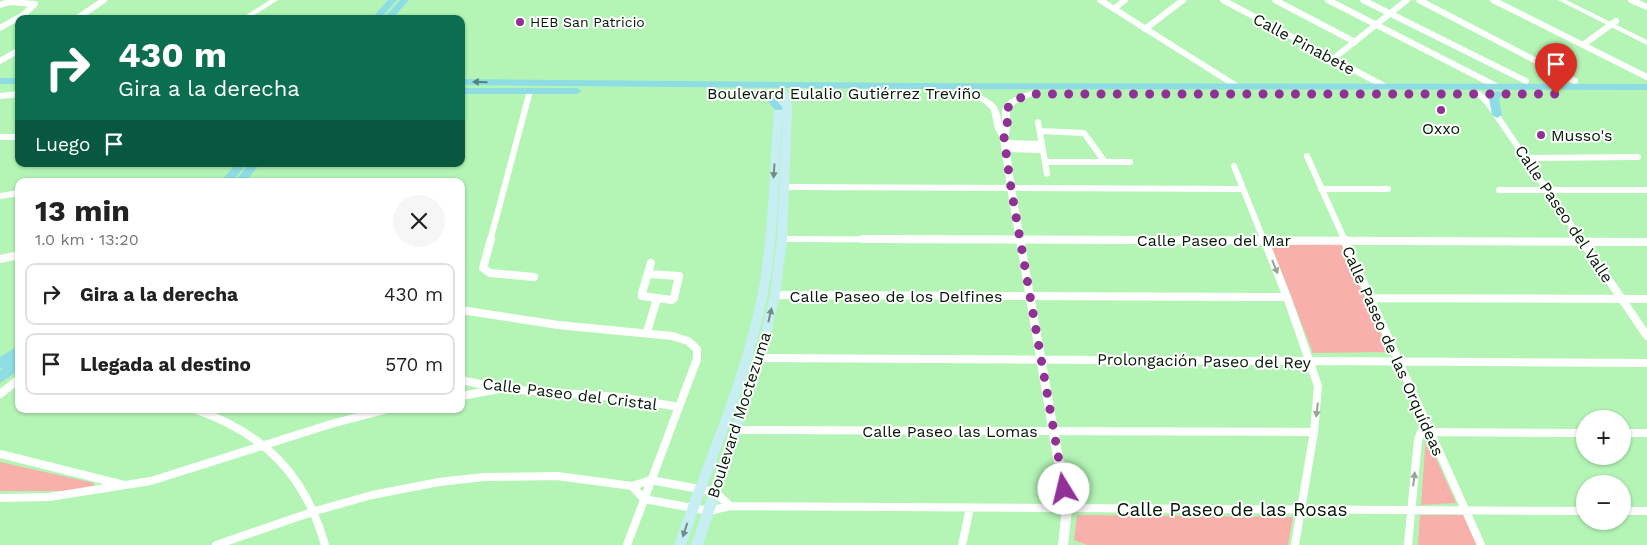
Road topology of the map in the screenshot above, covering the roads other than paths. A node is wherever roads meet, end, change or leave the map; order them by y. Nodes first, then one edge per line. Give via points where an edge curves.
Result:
1 (104, 0) edge
2 (275, 0) edge
3 (393, 0) edge
4 (405, 0) edge
5 (1100, 0) edge
6 (1125, 0) edge
7 (1183, 0) edge
8 (1223, 0) edge
9 (1242, 0) edge
10 (1275, 0) edge
11 (1328, 0) edge
12 (1364, 0) edge
13 (1408, 0) edge
14 (1419, 0) edge
15 (1493, 0) edge
16 (1561, 0) edge
17 (1573, 0) edge
18 (1631, 0) edge
19 (1503, 2) edge
20 (0, 5) edge
21 (1234, 6) junction
22 (1647, 7) edge
23 (1114, 9) junction
24 (1391, 14) junction
25 (22, 15) edge
26 (82, 15) edge
27 (250, 15) edge
28 (379, 15) edge
29 (391, 15) edge
30 (15, 19) edge
31 (1614, 23) junction
32 (1376, 24) junction
33 (0, 28) edge
34 (1145, 29) junction
35 (1647, 37) edge
36 (1354, 42) junction
37 (1647, 42) edge
38 (1583, 45) junction
39 (15, 52) edge
40 (1334, 59) junction
41 (0, 61) edge
42 (1647, 79) edge
43 (1228, 80) junction
44 (1374, 80) junction
45 (1526, 81) junction
46 (1575, 81) junction
47 (0, 82) edge
48 (465, 82) edge
49 (1489, 82) junction
50 (15, 83) edge
51 (15, 84) edge
52 (826, 86) junction
53 (1200, 86) junction
54 (1238, 87) junction
55 (1386, 87) junction
56 (1451, 87) junction
57 (0, 88) edge
58 (1647, 88) edge
59 (752, 89) junction
60 (465, 91) edge
61 (530, 91) junction
62 (1498, 91) junction
63 (784, 93) junction
64 (15, 94) edge
65 (972, 94) junction
66 (1032, 94) junction
67 (1478, 94) junction
68 (1647, 95) edge
69 (0, 96) edge
70 (778, 108) junction
71 (1496, 115) junction
72 (1038, 122) dead end
73 (1040, 131) junction
74 (0, 137) edge
75 (15, 137) edge
76 (1005, 144) junction
77 (1043, 147) junction
78 (1307, 156) dead end
79 (1527, 158) junction
80 (1638, 158) dead end
81 (1046, 162) junction
82 (1105, 162) junction
83 (1130, 162) dead end
84 (1234, 166) dead end
85 (239, 167) edge
86 (253, 167) edge
87 (1047, 174) dead end
88 (229, 178) edge
89 (243, 178) edge
90 (785, 187) junction
91 (1011, 188) junction
92 (1243, 189) junction
93 (1321, 189) junction
94 (1388, 189) dead end
95 (1499, 190) dead end
96 (1549, 190) junction
97 (1647, 190) edge
98 (15, 194) edge
99 (0, 196) edge
100 (782, 239) junction
101 (1020, 240) junction
102 (1264, 240) junction
103 (1344, 241) junction
104 (1584, 242) junction
105 (1647, 242) edge
106 (15, 256) edge
107 (0, 259) edge
108 (651, 263) dead end
109 (648, 274) junction
110 (534, 277) dead end
111 (775, 295) junction
112 (1030, 296) junction
113 (1286, 297) junction
114 (1370, 298) junction
115 (657, 299) junction
116 (1622, 299) junction
117 (1647, 299) edge
118 (465, 311) edge
119 (648, 332) junction
120 (1647, 336) edge
121 (15, 353) edge
122 (760, 358) junction
123 (1042, 360) junction
124 (1310, 362) junction
125 (1400, 363) junction
126 (1647, 363) edge
127 (0, 364) edge
128 (15, 367) edge
129 (0, 378) edge
130 (465, 381) edge
131 (15, 382) edge
132 (504, 389) junction
133 (0, 394) edge
134 (465, 395) edge
135 (679, 407) junction
136 (205, 413) edge
137 (362, 413) edge
138 (735, 430) junction
139 (1054, 431) junction
140 (1430, 431) junction
141 (1314, 432) junction
142 (1576, 433) edge
143 (1631, 433) edge
144 (1647, 433) edge
145 (265, 444) junction
146 (0, 454) edge
147 (651, 480) junction
148 (128, 486) junction
149 (632, 486) junction
150 (699, 489) junction
151 (715, 492) junction
152 (0, 498) edge
153 (644, 499) junction
154 (730, 506) junction
155 (692, 508) junction
156 (970, 508) junction
157 (1067, 509) junction
158 (1301, 509) junction
159 (1410, 510) junction
160 (1465, 510) junction
161 (1576, 510) edge
162 (315, 511) junction
163 (709, 511) junction
164 (1631, 511) edge
165 (1647, 511) edge
166 (216, 545) edge
167 (325, 545) edge
168 (627, 545) edge
169 (680, 545) edge
170 (698, 545) edge
171 (962, 545) edge
172 (1063, 545) edge
173 (1295, 545) edge
174 (1408, 545) edge
175 (1481, 545) edge

1 - 26 street
2 - 27 street
3 - 28 main road
4 - 29 main road
5 - 23 street
6 - 23 street
7 - 34 street
8 - 21 street, Calle Pinabete
9 - 21 street
10 - 36 street
11 - 32 street
12 - 24 street
13 - 24 street
14 - 46 street
15 - 19 street
16 - 31 street
17 - 31 street
18 - 22 street
19 - 38 street
20 - 25 street via 9,2 35,4
21 - 40 street, Calle Pinabete
23 - 34 street
24 - 32 street
24 - 45 street
30 - 33 street
31 - 35 street
31 - 37 street
31 - 38 street
32 - 36 street
32 - 49 street
34 - 43 street
36 - 40 street
38 - 42 street
39 - 41 street
40 - 44 street, Calle Pinabete
42 - 46 main road, Boulevard Eulalio Gutiérrez Treviño
43 - 44 main road, Boulevard Eulalio Gutiérrez Treviño
43 - 53 main road, Boulevard Eulalio Gutiérrez Treviño via 1198,80
43 - 54 street
44 - 49 main road, Boulevard Eulalio Gutiérrez Treviño
44 - 55 street, Calle Pinabete
45 - 46 main road, Boulevard Eulalio Gutiérrez Treviño
45 - 49 main road, Boulevard Eulalio Gutiérrez Treviño
47 - 50 main road
59 -> 48 main road, Boulevard Eulalio Gutiérrez Treviño
49 - 62 street
51 - 57 main road
52 - 53 main road, Boulevard Eulalio Gutiérrez Treviño
52 - 59 main road, Boulevard Eulalio Gutiérrez Treviño
52 - 63 main road
53 - 54 main road, Boulevard Eulalio Gutiérrez Treviño
54 - 55 main road, Boulevard Eulalio Gutiérrez Treviño
55 - 56 main road, Boulevard Eulalio Gutiérrez Treviño
56 - 62 main road, Boulevard Eulalio Gutiérrez Treviño
56 - 67 main road
58 - 62 main road, Boulevard Eulalio Gutiérrez Treviño
59 - 61 main road, Boulevard Eulalio Gutiérrez Treviño
59 - 63 main road, Boulevard Eulalio Gutiérrez Treviño
59 - 70 main road via 768,96
60 - 61 main road, Boulevard Eulalio Gutiérrez Treviño
61 - 110 street via 483,265 484,270 490,273
62 - 67 main road, Boulevard Eulalio Gutiérrez Treviño
62 - 68 main road, Boulevard Eulalio Gutiérrez Treviño
62 - 71 main road via 1494,98
63 - 65 main road, Boulevard Eulalio Gutiérrez Treviño
63 - 70 main road, Boulevard Moctezuma
63 - 90 main road, Boulevard Moctezuma via 788,109
64 - 69 street
65 - 66 main road, Boulevard Eulalio Gutiérrez Treviño
65 - 76 street via 995,109
66 - 67 main road, Boulevard Eulalio Gutiérrez Treviño
66 - 76 street via 1007,106
67 - 71 street, Calle Paseo del Valle
70 -> 150 main road, Boulevard Moctezuma via 770,242 763,292 747,361
71 - 79 street, Calle Paseo del Valle
72 - 73 street
73 - 77 street
73 - 82 street via 1084,133
74 - 75 street
76 - 77 street
76 - 91 street
77 - 81 street
78 - 93 street, Calle Paseo de las Orquídeas
79 - 80 street
79 - 96 street, Calle Paseo del Valle
81 - 82 street
81 - 87 street
82 - 83 street
84 - 92 street
85 - 88 main road
86 - 89 main road
90 - 91 street
90 - 100 main road, Boulevard Moctezuma
91 - 92 street
91 - 101 street
92 - 102 street
93 - 94 street
93 - 103 street, Calle Paseo de las Orquídeas
95 - 96 street
96 - 97 street
96 - 104 street, Calle Paseo del Valle
98 - 99 street
100 - 101 street, Calle Paseo del Mar
100 - 111 main road, Boulevard Moctezuma
101 - 102 street, Calle Paseo del Mar
101 - 112 street
102 - 103 street, Calle Paseo del Mar
102 -> 113 street
103 - 104 street, Calle Paseo del Mar
103 - 114 street, Calle Paseo de las Orquídeas
104 - 105 street, Calle Paseo del Mar
104 - 116 street, Calle Paseo del Valle
106 - 107 street
108 - 109 street
109 - 115 street via 642,296
109 - 115 street via 679,276 674,298
111 - 112 street, Calle Paseo de los Delfines
122 -> 111 main road, Boulevard Moctezuma
112 - 113 street, Calle Paseo de los Delfines
112 - 123 street
113 - 124 street
114 - 116 street
114 - 125 street, Calle Paseo de las Orquídeas
115 - 119 street
116 - 117 street
116 - 120 street, Calle Paseo del Valle
118 - 119 street via 558,325
119 - 135 street via 681,338 697,349 698,359
121 - 127 main road
122 - 123 street, Prolongación Paseo del Rey
122 - 138 main road, Boulevard Moctezuma
123 - 124 street, Prolongación Paseo del Rey
123 - 139 street
124 - 125 street, Prolongación Paseo del Rey
124 -> 141 street via 1318,396
125 - 126 street, Prolongación Paseo del Rey
125 - 140 street, Calle Paseo de las Orquídeas
128 - 129 main road
130 - 132 street, Calle Paseo del Cristal
131 - 133 street
132 - 134 street
132 - 135 street, Calle Paseo del Cristal via 620,397
135 - 147 street
136 - 145 street
137 - 145 street
138 - 139 street, Calle Paseo las Lomas
138 - 151 main road, Boulevard Moctezuma
139 - 141 street, Calle Paseo las Lomas
139 - 157 street
140 - 142 street
159 -> 140 street via 1418,440 1421,432
140 - 160 street, Calle Paseo de las Orquídeas
141 - 158 street
143 - 144 street
145 - 148 street via 180,473
145 - 162 street via 284,464
146 - 148 street
147 - 149 street
147 - 150 street
147 - 153 street
148 - 152 street via 49,497
149 - 153 street
149 - 162 street via 557,476 484,476 397,489
150 - 151 street
150 - 155 main road, Boulevard Moctezuma
151 - 154 street
151 - 163 main road, Boulevard Moctezuma
153 - 155 street, Calle Paseo de las Rosas
153 - 168 street
154 - 156 street, Calle Paseo de las Rosas
154 - 163 street, Calle Paseo de las Rosas
155 - 163 street, Calle Paseo de las Rosas
155 -> 169 main road, Boulevard Moctezuma
156 - 157 street, Calle Paseo de las Rosas
156 - 171 street
157 - 158 street, Calle Paseo de las Rosas
157 - 172 street
158 - 159 street, Calle Paseo de las Rosas
158 - 173 street
159 - 160 street, Calle Paseo de las Rosas
159 - 174 street
160 - 161 street, Calle Paseo de las Rosas
160 - 175 street, Calle Paseo de las Orquídeas
162 - 166 street
162 - 167 street
163 - 170 main road, Boulevard Moctezuma
164 - 165 street

